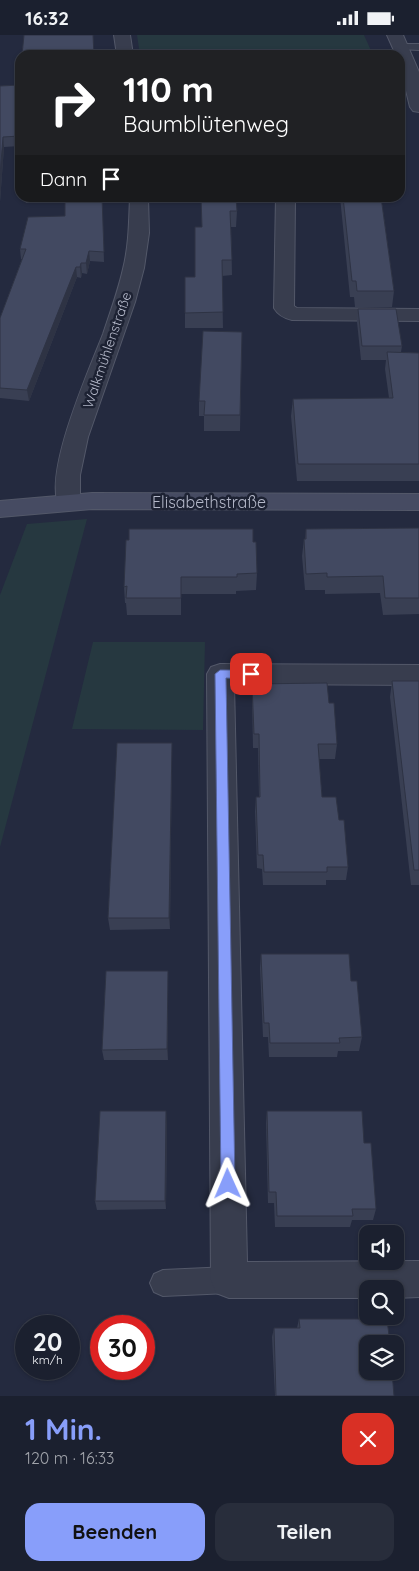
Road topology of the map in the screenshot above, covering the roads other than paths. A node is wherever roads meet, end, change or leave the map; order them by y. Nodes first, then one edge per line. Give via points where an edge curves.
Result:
1 (122, 35) edge
2 (398, 41) edge
3 (419, 47) edge
4 (124, 50) edge
5 (405, 59) edge
6 (419, 107) edge
7 (140, 202) edge
8 (286, 202) edge
9 (419, 315) edge
10 (68, 502) junction
11 (419, 502) edge
12 (0, 509) edge
13 (419, 675) edge
14 (419, 1279) edge
15 (229, 1280) junction
16 (163, 1283) dead end

1 - 4 street
2 - 3 lane
5 - 6 street via 416,87
7 - 10 street, Walkmühlenstraße via 137,254 128,291 78,437 69,472
8 - 9 street via 284,308 292,314
10 - 11 street, Elisabethstraße
10 - 12 street, Elisabethstraße
13 - 15 street via 220,674
14 - 15 street
15 - 16 lane

